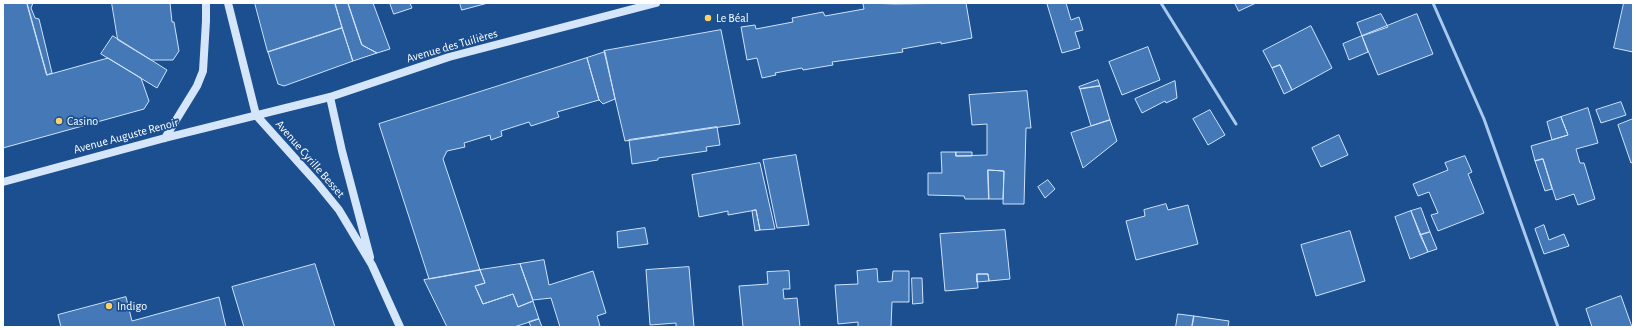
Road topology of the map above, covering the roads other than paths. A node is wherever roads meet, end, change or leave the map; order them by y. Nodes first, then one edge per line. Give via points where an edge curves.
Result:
1 (206, 3) edge
2 (228, 3) edge
3 (656, 3) edge
4 (1161, 3) edge
5 (1433, 3) edge
6 (330, 97) junction
7 (256, 115) junction
8 (1236, 124) dead end
9 (165, 138) junction
10 (3, 182) edge
11 (372, 265) junction
12 (400, 327) edge
13 (1558, 327) edge

1 - 9 street via 203,71 197,86
2 - 7 street
3 - 6 street, Avenue des Tuilières via 448,57
4 - 8 lane
5 - 13 lane via 1484,119
6 - 7 street, Avenue des Tuilières
6 - 11 street
7 - 9 street, Avenue Auguste Renoir
7 - 11 street, Avenue Cyrille Besset via 339,210
9 - 10 street, Avenue Auguste Renoir
11 - 12 street, Avenue Cyrille Besset

